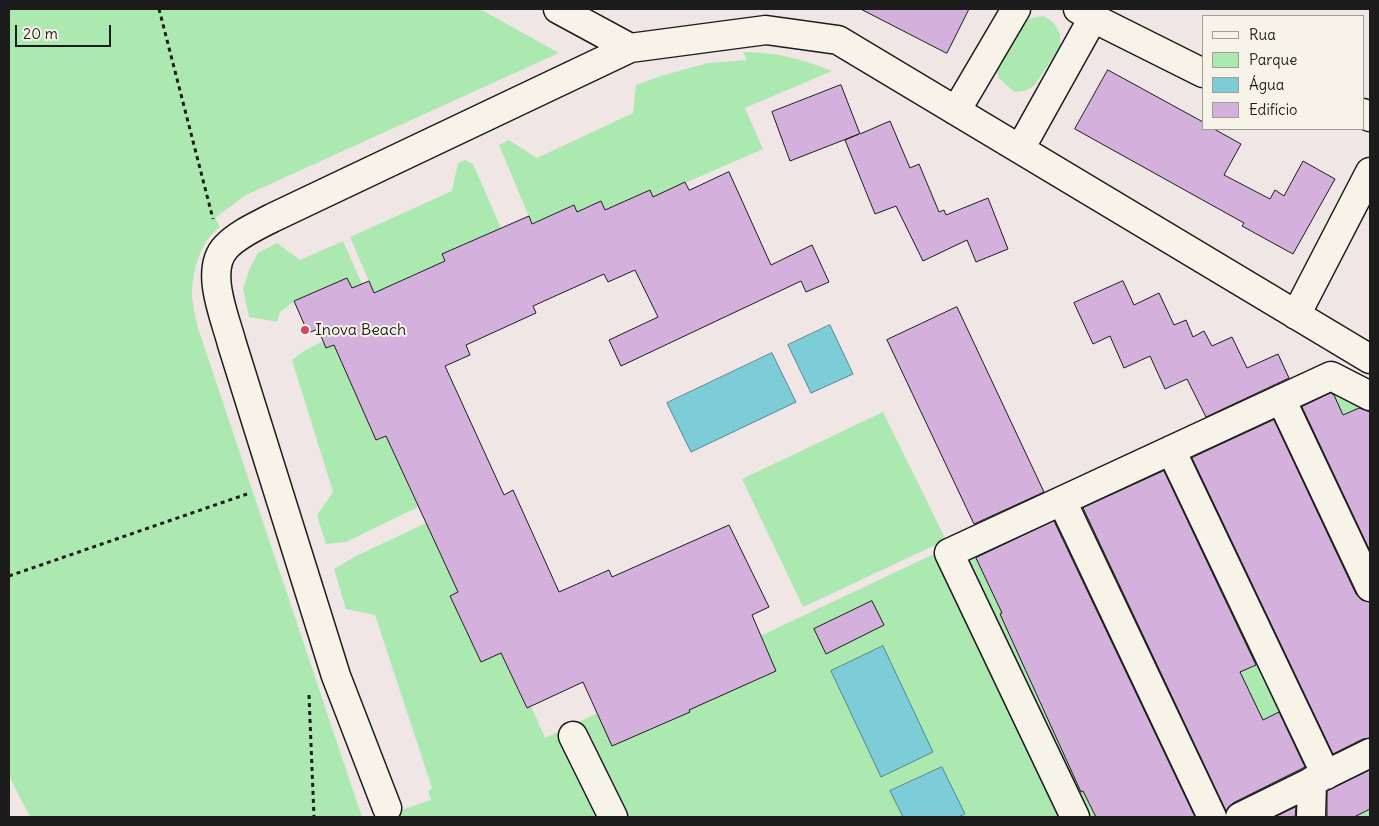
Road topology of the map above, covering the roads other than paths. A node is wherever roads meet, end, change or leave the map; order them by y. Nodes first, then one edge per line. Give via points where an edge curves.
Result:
1 (558, 9) edge
2 (1016, 9) edge
3 (1086, 13) edge
4 (630, 48) junction
5 (1202, 72) edge
6 (956, 112) junction
7 (1020, 149) junction
8 (1370, 172) edge
9 (1296, 315) junction
10 (1370, 360) edge
11 (1370, 396) edge
12 (1281, 399) junction
13 (1171, 450) junction
14 (1062, 500) junction
15 (1370, 587) edge
16 (573, 736) dead end
17 (1370, 753) edge
18 (1319, 778) junction
19 (387, 808) dead end
20 (613, 817) edge
21 (1075, 817) edge
22 (1212, 817) edge
23 (1240, 817) edge
24 (1311, 817) edge

1 - 4 street
2 - 6 street
3 - 5 street
3 - 7 street
4 - 6 street via 766,30 838,40
4 - 19 street via 272,218 239,236 218,258 217,290 276,484 336,676
6 - 7 street
7 - 9 street
8 - 9 street
9 - 10 street
11 - 12 street via 1331,376
12 - 13 street
12 - 15 street
13 - 14 street
13 - 18 street
14 - 21 street via 949,553
14 - 22 street
16 - 20 street
17 - 18 street
18 - 23 street
18 - 24 street

